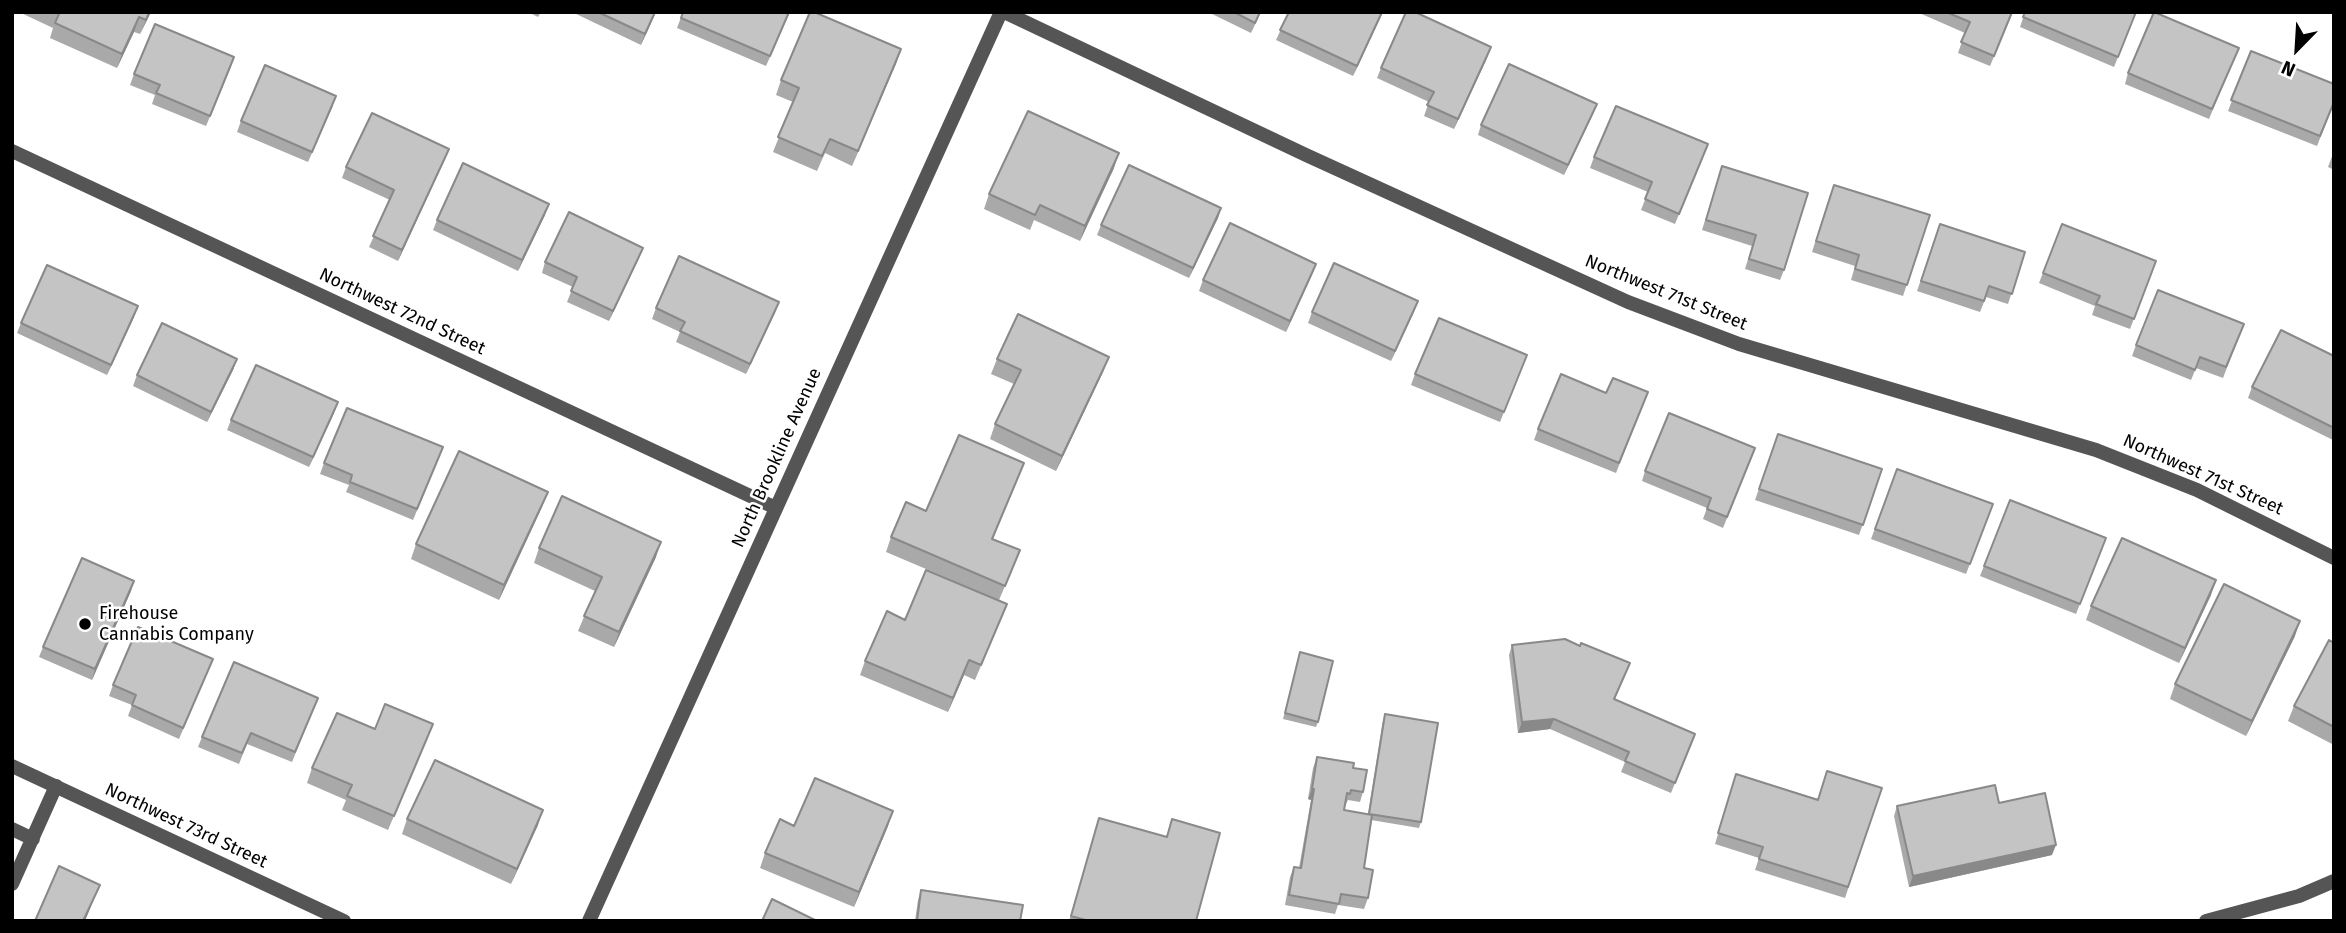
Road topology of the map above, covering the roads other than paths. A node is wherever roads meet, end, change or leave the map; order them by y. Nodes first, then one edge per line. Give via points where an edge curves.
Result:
1 (1002, 12) edge
2 (12, 151) edge
3 (776, 508) junction
4 (2334, 558) edge
5 (12, 766) edge
6 (56, 786) junction
7 (12, 830) edge
8 (33, 839) junction
9 (2334, 881) edge
10 (12, 884) edge
11 (344, 921) edge
12 (589, 921) edge
13 (2206, 921) edge

1 - 3 street, North Brookline Avenue
1 - 4 street, Northwest 71st Street via 1628,302 1739,344 2096,450 2197,490
2 - 3 street, Northwest 72nd Street
3 - 12 street, North Brookline Avenue
5 - 6 street, Northwest 73rd Street
6 - 8 street
6 - 11 street, Northwest 73rd Street
7 - 8 street
8 - 10 street
9 - 13 street via 2299,896

